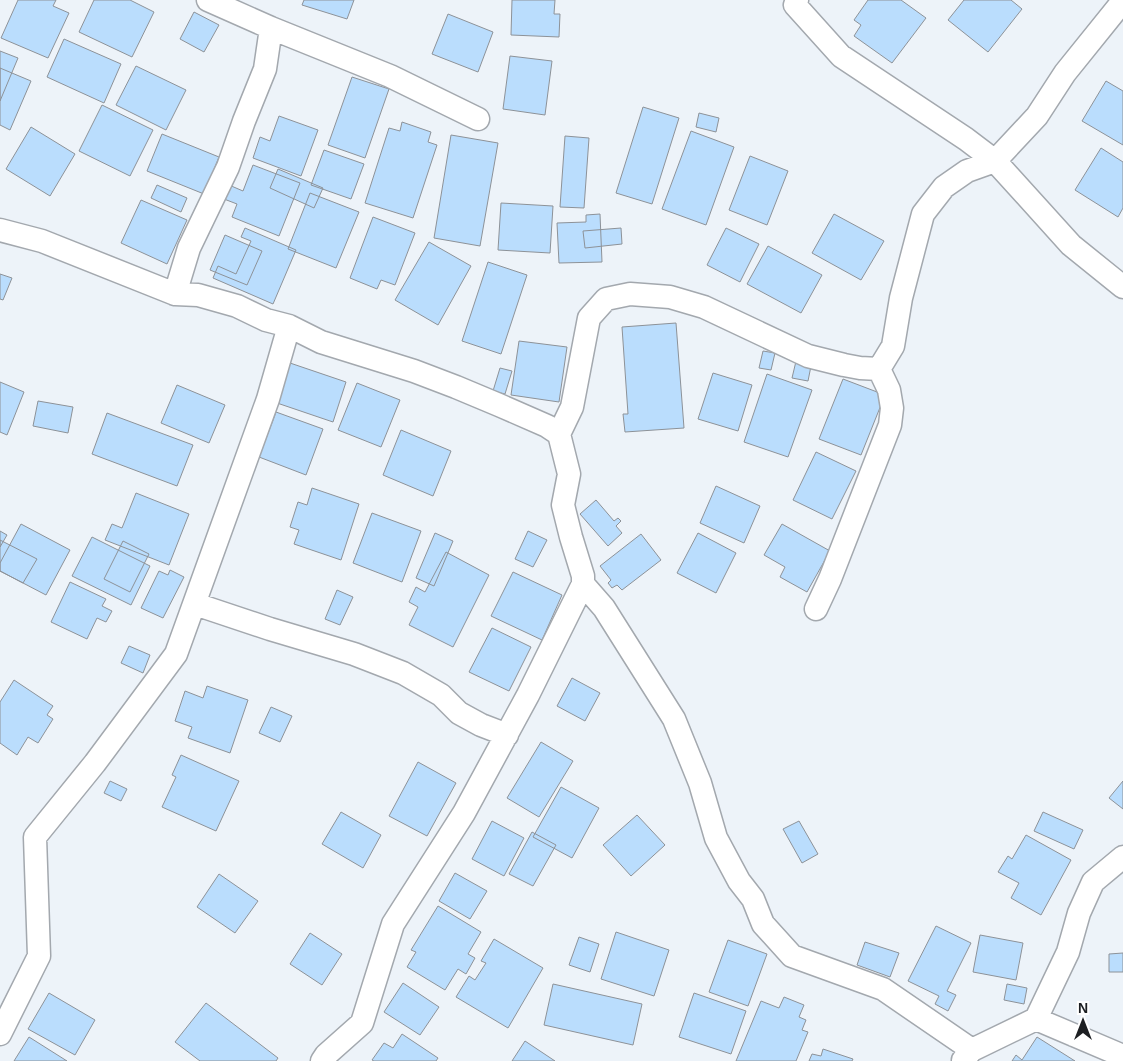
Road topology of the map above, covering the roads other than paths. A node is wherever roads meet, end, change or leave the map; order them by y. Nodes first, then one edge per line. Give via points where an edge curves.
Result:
1 (208, 0) edge
2 (797, 0) edge
3 (1123, 1) edge
4 (271, 28) junction
5 (478, 119) dead end
6 (995, 161) junction
7 (0, 230) edge
8 (1123, 287) edge
9 (174, 294) junction
10 (289, 326) junction
11 (879, 369) junction
12 (559, 434) junction
13 (583, 584) junction
14 (195, 604) junction
15 (816, 609) dead end
16 (507, 735) junction
17 (1123, 857) edge
18 (1036, 1019) junction
19 (0, 1034) edge
20 (967, 1056) edge
21 (1123, 1056) edge
22 (322, 1061) edge

1 - 4 street
2 - 6 street via 795,5 842,56
3 - 6 street via 1065,74 1038,116
4 - 5 street via 390,76
4 - 9 street via 265,69
6 - 8 street via 1071,245
6 - 11 street via 967,170 944,187 923,214 901,298 893,346
7 - 9 street via 42,241
9 - 10 street via 198,295
10 - 12 street via 321,342 491,401
10 - 14 street via 268,399
11 - 12 street via 808,356 704,307 670,297 630,294 606,299 589,318 572,407
11 - 15 street via 889,390 890,425
12 - 13 street via 569,474 563,506
13 - 16 street
13 - 20 street via 604,608 674,719 700,783 716,838 763,924 792,956 883,989
14 - 16 street via 354,654 403,673 441,694 460,713
14 - 19 street via 176,654 35,837 39,956
16 - 22 street via 464,814 393,924 362,1023
17 - 18 street via 1093,882 1079,913 1068,952
18 - 20 street
18 - 21 street

